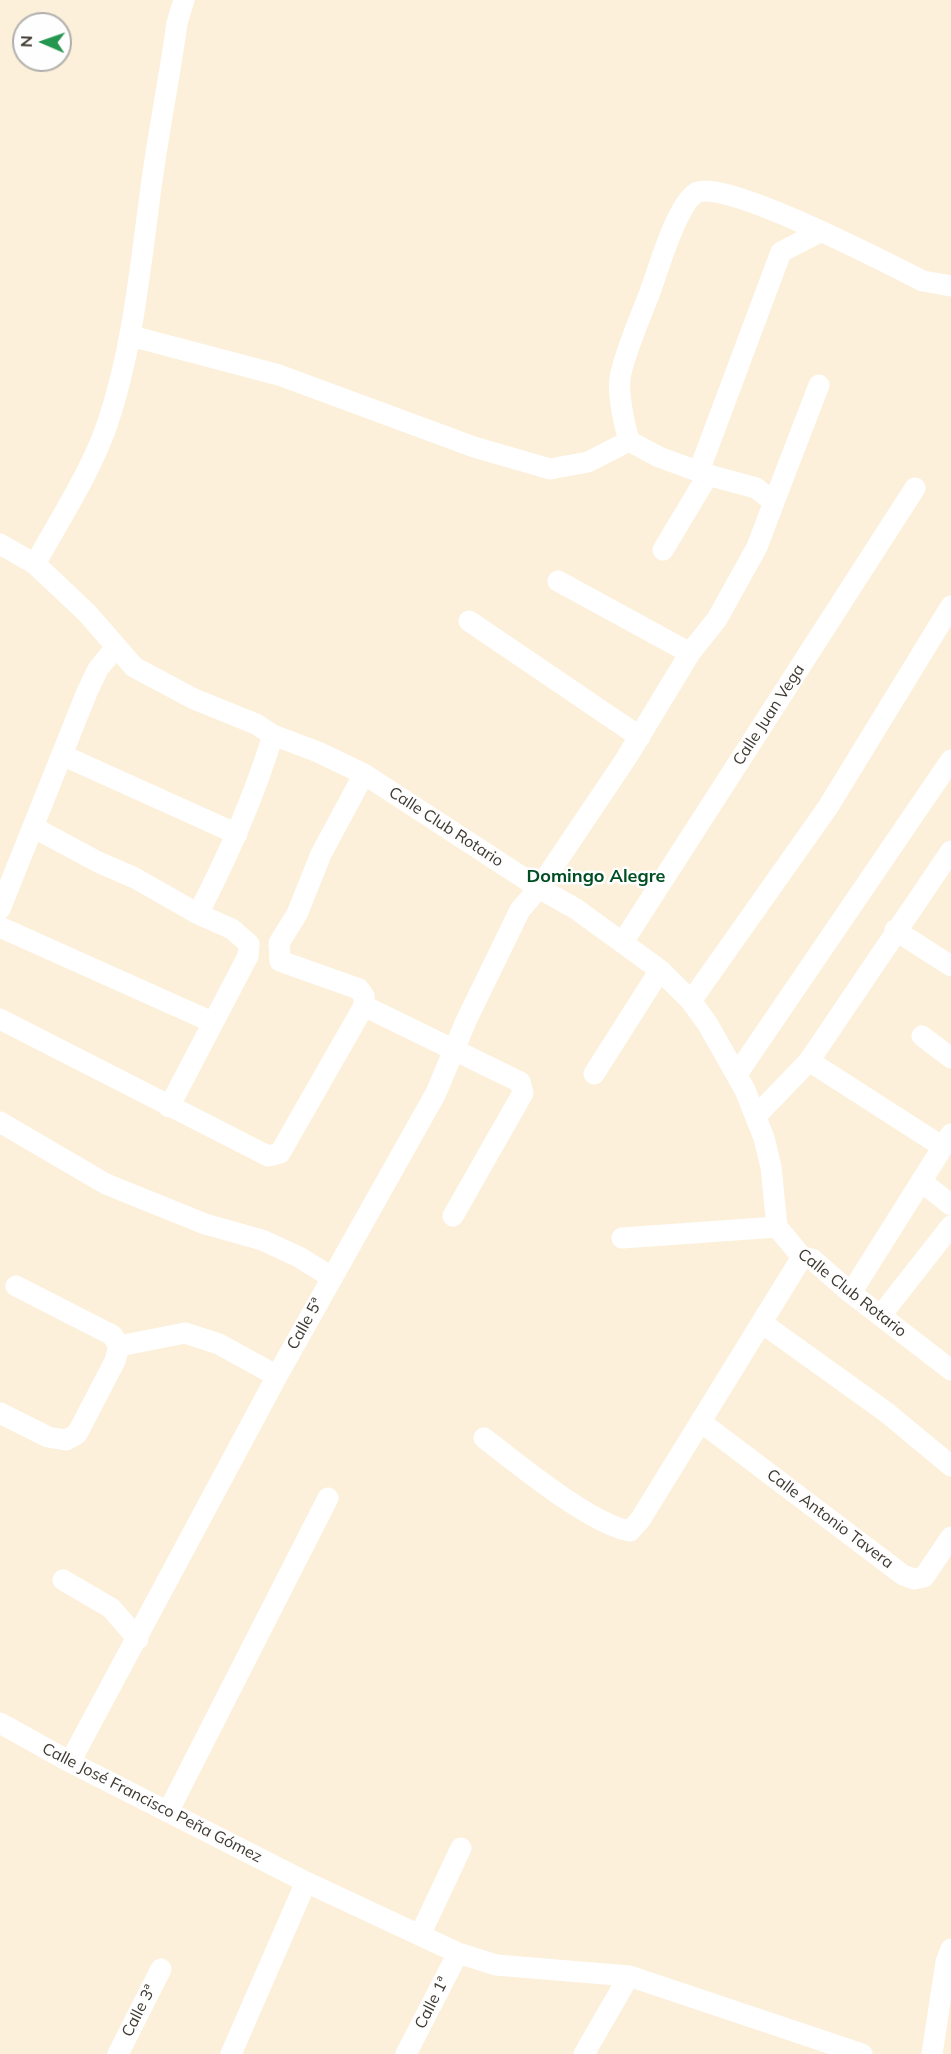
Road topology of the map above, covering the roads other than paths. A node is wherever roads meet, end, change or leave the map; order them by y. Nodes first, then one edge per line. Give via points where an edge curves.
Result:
1 (184, 0) edge
2 (820, 232) junction
3 (951, 286) edge
4 (131, 336) junction
5 (819, 385) dead end
6 (629, 441) junction
7 (703, 473) junction
8 (915, 488) dead end
9 (774, 502) junction
10 (0, 544) edge
11 (663, 550) dead end
12 (35, 564) junction
13 (558, 581) dead end
14 (951, 606) edge
15 (469, 621) dead end
16 (116, 648) junction
17 (690, 653) junction
18 (273, 735) junction
19 (640, 737) junction
20 (62, 755) junction
21 (951, 760) edge
22 (364, 774) junction
23 (33, 826) junction
24 (237, 834) junction
25 (951, 851) edge
26 (943, 879) edge
27 (538, 888) junction
28 (0, 909) edge
29 (198, 914) junction
30 (0, 927) edge
31 (896, 930) junction
32 (623, 942) junction
33 (249, 944) junction
34 (277, 952) junction
35 (951, 966) edge
36 (660, 970) junction
37 (691, 1001) junction
38 (364, 1006) junction
39 (0, 1019) edge
40 (212, 1022) junction
41 (922, 1036) dead end
42 (454, 1051) junction
43 (951, 1058) edge
44 (809, 1061) junction
45 (594, 1074) dead end
46 (737, 1074) junction
47 (169, 1107) junction
48 (756, 1116) junction
49 (0, 1122) edge
50 (947, 1140) edge
51 (921, 1181) junction
52 (951, 1205) edge
53 (453, 1216) dead end
54 (951, 1226) edge
55 (777, 1227) junction
56 (622, 1238) dead end
57 (802, 1257) junction
58 (331, 1277) junction
59 (16, 1286) dead end
60 (850, 1293) junction
61 (882, 1314) junction
62 (762, 1323) junction
63 (119, 1346) junction
64 (951, 1370) edge
65 (276, 1376) junction
66 (0, 1413) edge
67 (701, 1422) junction
68 (484, 1438) dead end
69 (951, 1466) edge
70 (328, 1498) dead end
71 (951, 1537) edge
72 (63, 1580) dead end
73 (138, 1638) junction
74 (1, 1727) edge
75 (70, 1762) junction
76 (168, 1812) junction
77 (462, 1848) dead end
78 (306, 1882) junction
79 (420, 1935) junction
80 (951, 1949) edge
81 (458, 1953) junction
82 (161, 1969) dead end
83 (629, 1976) junction
84 (815, 2046) edge
85 (118, 2054) edge
86 (231, 2054) edge
87 (405, 2054) edge
88 (584, 2054) edge
89 (862, 2054) edge
90 (932, 2054) edge

1 - 4 street via 177,23
2 - 3 street via 923,281
2 - 6 street via 723,192 696,192 668,240 620,379
2 - 7 street via 781,252
4 - 6 street via 279,375 474,447 550,469 588,462
4 - 12 street via 108,424
5 - 9 street, Calle 5ª
6 - 7 street
7 - 9 street via 756,488
7 - 11 street
8 - 32 street, Calle Juan Vega
9 - 17 street, Calle 5ª via 757,547 717,619
10 - 12 street, Calle Club Rotario
12 - 16 street, Calle Club Rotario via 87,613
13 - 17 street
14 - 37 street via 828,807
15 - 19 street
16 - 18 street, Calle Club Rotario via 134,667
16 - 20 street via 98,669
17 - 19 street, Calle 5ª
18 - 22 street, Calle Club Rotario
18 - 24 street
19 - 27 street, Calle 5ª
20 - 23 street
20 - 24 street
21 - 46 street
22 - 27 street, Calle Club Rotario
22 - 34 street via 321,854
23 - 28 street
23 - 29 street
24 - 29 street
25 - 26 street
26 - 31 street
27 - 32 street, Calle Club Rotario
27 - 42 street, Calle 5ª via 520,910
29 - 33 street via 232,929
30 - 40 street
31 - 35 street
31 - 44 street
32 - 36 street, Calle Club Rotario
33 - 34 street
33 - 40 street via 248,956
34 - 38 street via 280,961 359,990
36 - 37 street, Calle Club Rotario
36 - 45 street
37 - 46 street, Calle Club Rotario
38 - 42 street
38 - 47 street via 280,1153 268,1156
39 - 47 street
40 - 47 street
41 - 43 street
42 - 53 street via 523,1086
42 - 58 street, Calle 5ª via 436,1093
44 - 48 street
44 - 50 street
46 - 48 street, Calle Club Rotario
48 - 55 street, Calle Club Rotario via 771,1167
49 - 58 street via 106,1184 205,1224 262,1240
50 - 51 street
51 - 52 street
51 - 60 street
54 - 61 street
55 - 56 street
55 - 57 street, Calle Club Rotario
57 - 60 street, Calle Club Rotario via 812,1259
57 - 62 street
58 - 65 street, Calle 5ª
59 - 63 street via 112,1335
60 - 61 street, Calle Club Rotario
61 - 64 street, Calle Club Rotario
62 - 67 street
62 - 69 street via 886,1412
63 - 65 street via 185,1333 219,1344
63 - 66 street via 77,1434 66,1440 48,1437
65 - 73 street, Calle 5ª
67 - 68 street via 630,1531 616,1528 555,1491
67 - 71 street, Calle Antonio Tavera via 903,1575 924,1577
70 - 76 street
72 - 73 street via 111,1608
73 - 75 street, Calle 5ª
74 - 75 street, Calle José Francisco Peña Gómez
75 - 76 street, Calle José Francisco Peña Gómez
76 - 78 street, Calle José Francisco Peña Gómez
77 - 79 street
78 - 79 street, Calle José Francisco Peña Gómez
78 - 86 street
79 - 81 street, Calle José Francisco Peña Gómez
80 - 90 street
81 - 83 street, Calle José Francisco Peña Gómez via 496,1965
81 - 87 street, Calle 1ª
82 - 85 street, Calle 3ª
83 - 84 street
83 - 88 street
84 - 89 street

